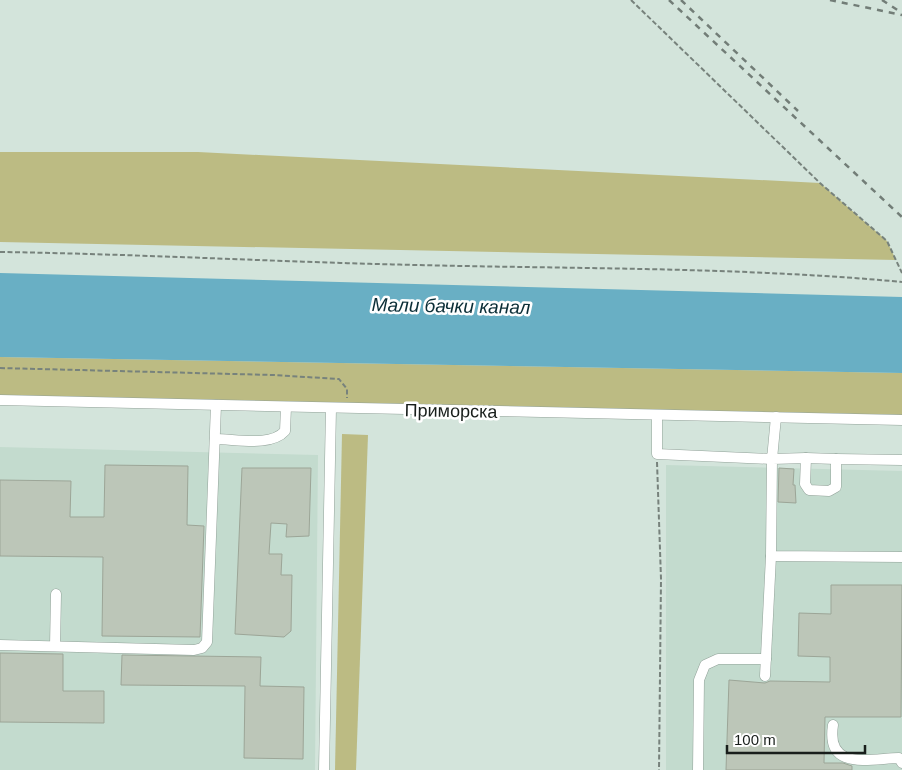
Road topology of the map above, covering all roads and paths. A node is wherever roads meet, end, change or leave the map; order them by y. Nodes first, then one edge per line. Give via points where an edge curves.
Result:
1 (631, 0) edge
2 (0, 252) edge
3 (902, 273) edge
4 (902, 282) edge
5 (0, 368) edge
6 (0, 400) edge
7 (216, 405) junction
8 (286, 407) junction
9 (331, 408) junction
10 (347, 408) junction
11 (657, 415) junction
12 (776, 417) junction
13 (902, 420) edge
14 (215, 439) junction
15 (657, 454) junction
16 (806, 458) junction
17 (772, 459) junction
18 (836, 459) junction
19 (902, 460) edge
20 (771, 556) junction
21 (902, 557) edge
22 (56, 594) dead end
23 (0, 645) edge
24 (55, 646) junction
25 (766, 659) junction
26 (765, 676) dead end
27 (833, 725) dead end
28 (902, 763) edge
29 (324, 770) edge
30 (659, 770) edge
31 (698, 770) edge

1 - 3 path via 820,183 887,242
2 - 4 path via 811,274
5 - 10 path via 273,374 340,379 348,388
6 - 7 street, Приморска
7 - 8 street, Приморска
7 - 14 street
8 - 9 street, Приморска
8 - 14 street via 286,430 280,437 270,440
9 - 10 street, Приморска
9 - 29 street
10 - 11 street, Приморска
11 - 12 street, Приморска
11 - 15 street
12 - 13 street, Приморска
12 - 17 street
14 - 24 street via 207,642 194,650
15 - 17 street
15 - 30 path
16 - 17 street
16 - 18 street
16 - 18 street via 805,484 809,490 829,491 836,487
17 - 20 street
18 - 19 street
20 - 21 street
20 - 25 street
22 - 24 street
23 - 24 street
25 - 26 street
25 - 31 street via 718,659 705,665 699,680
27 - 28 street via 832,745 836,754 844,759 899,758

